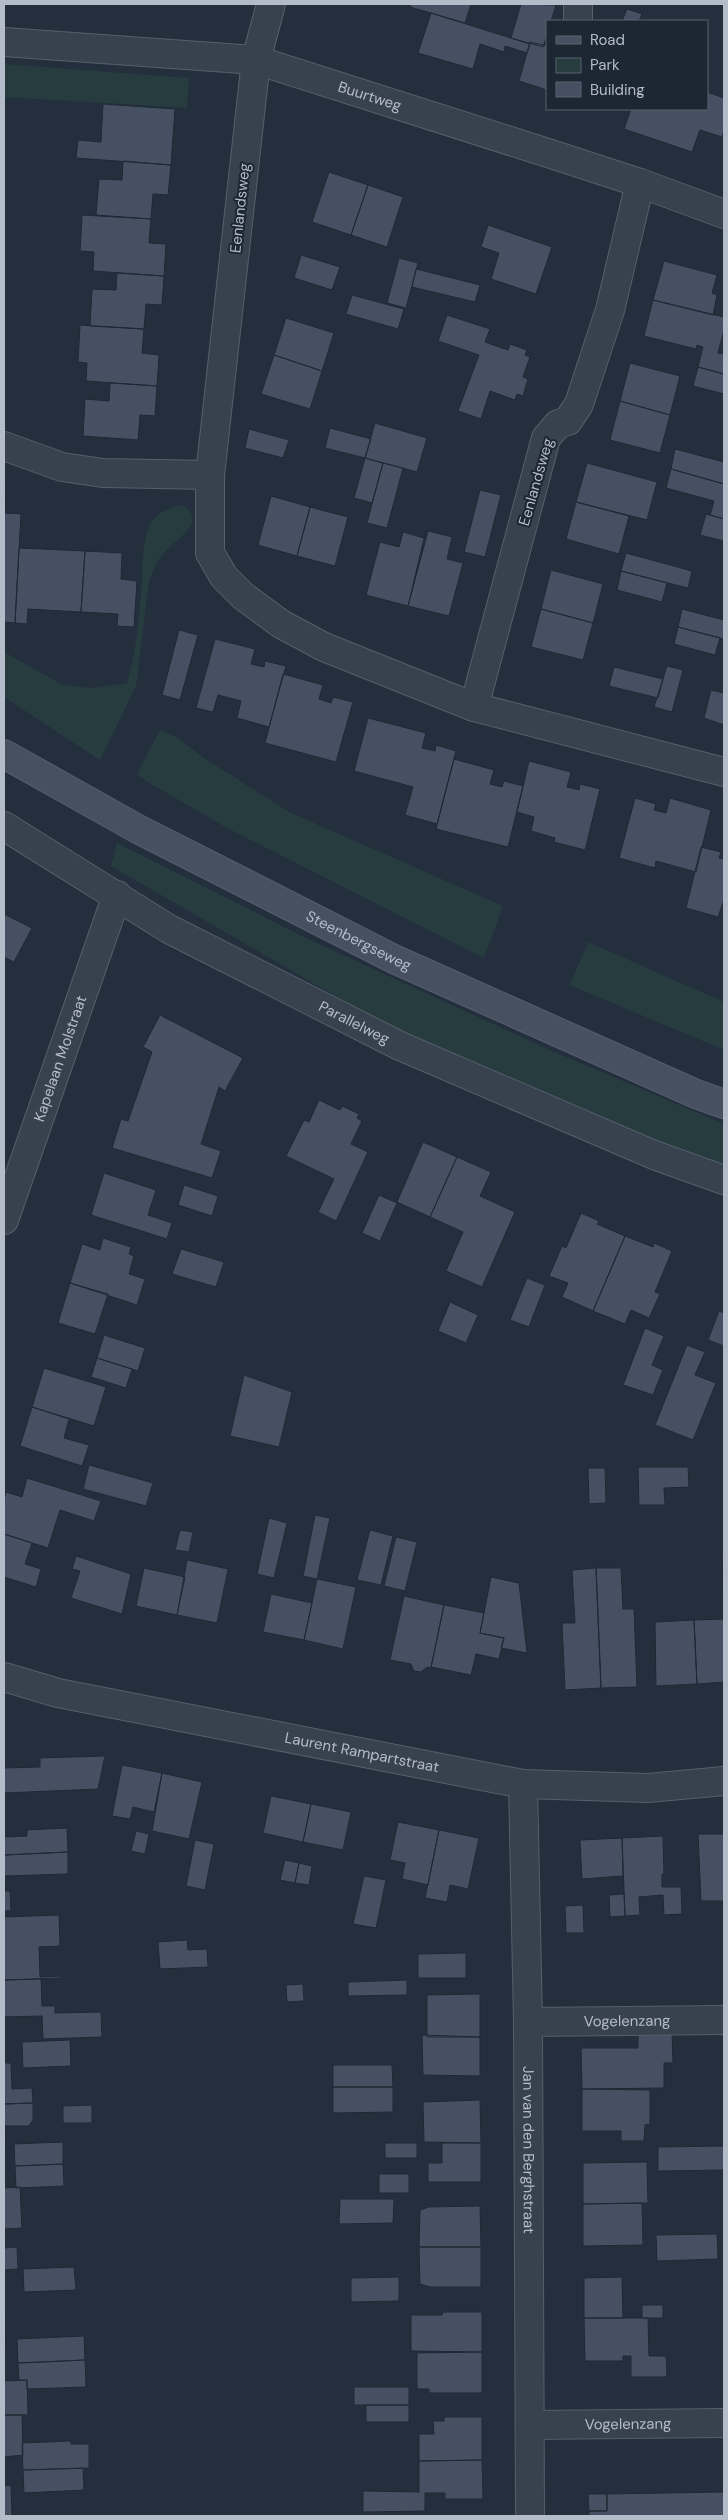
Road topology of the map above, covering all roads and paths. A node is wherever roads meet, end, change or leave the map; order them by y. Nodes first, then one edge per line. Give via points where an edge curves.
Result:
1 (271, 4) edge
2 (578, 4) edge
3 (578, 20) edge
4 (4, 42) edge
5 (256, 60) junction
6 (640, 183) junction
7 (724, 214) edge
8 (4, 446) edge
9 (210, 474) junction
10 (474, 707) junction
11 (4, 754) edge
12 (724, 772) edge
13 (4, 826) edge
14 (117, 895) junction
15 (724, 1104) edge
16 (724, 1180) edge
17 (4, 1220) edge
18 (4, 1677) edge
19 (724, 1781) edge
20 (523, 1784) junction
21 (724, 2020) edge
22 (528, 2022) junction
23 (724, 2423) edge
24 (530, 2425) junction
25 (530, 2516) edge

1 - 5 street, Eenlandsweg
2 - 3 street
4 - 5 street, Buurtweg
5 - 6 street, Buurtweg
5 - 9 street, Eenlandsweg
6 - 7 street, Buurtweg
6 - 10 street, Eenlandsweg via 610,310 580,404 568,421 558,424 546,438
8 - 9 street via 62,467 102,473
9 - 10 street, Eenlandsweg via 210,553 224,577 243,596 281,624 324,647
10 - 12 street, Eenlandsweg
11 - 15 main road, Steenbergseweg via 136,828 396,960
13 - 14 street, Parallelweg
14 - 16 street, Parallelweg via 169,929 400,1046 654,1154
14 - 17 street, Kapelaan Molstraat
18 - 20 street, Laurent Rampartstraat via 58,1693
19 - 20 street, Laurent Rampartstraat via 648,1788
20 - 22 street, Jan van den Berghstraat
21 - 22 street, Vogelenzang
22 - 24 street, Jan van den Berghstraat
23 - 24 street, Vogelenzang
24 - 25 street, Jan van den Berghstraat

